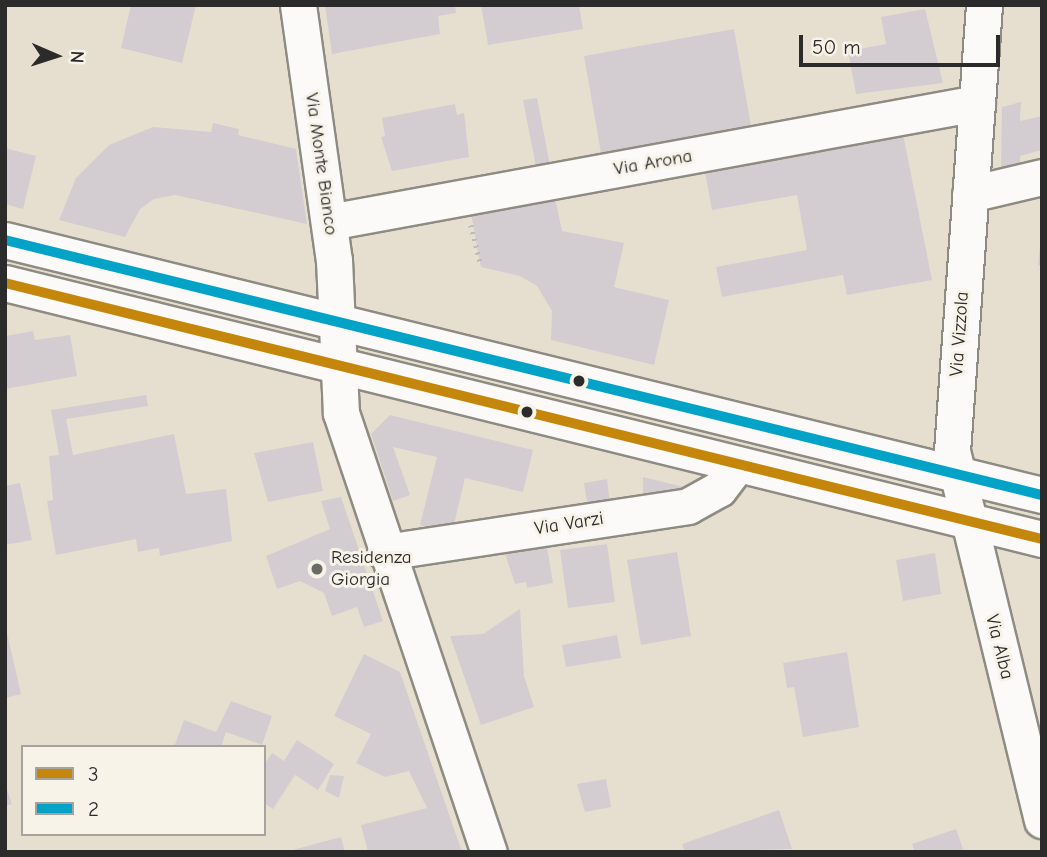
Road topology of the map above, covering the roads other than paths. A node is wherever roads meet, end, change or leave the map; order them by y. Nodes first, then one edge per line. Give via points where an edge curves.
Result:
1 (298, 5) edge
2 (984, 5) edge
3 (977, 103) junction
4 (1042, 177) edge
5 (970, 194) junction
6 (329, 222) junction
7 (5, 240) edge
8 (5, 283) edge
9 (339, 323) junction
10 (341, 366) junction
11 (737, 465) junction
12 (956, 474) junction
13 (1042, 495) edge
14 (968, 520) junction
15 (1042, 539) edge
16 (385, 552) junction
17 (1042, 820) edge
18 (489, 852) edge

1 - 6 street, Via Monte Bianco
2 - 3 street, Via Vizzola
3 - 5 street, Via Vizzola
3 - 6 street, Via Arona
4 - 5 street
5 - 12 street, Via Vizzola via 952,443
6 - 9 street, Via Monte Bianco
7 - 9 street
8 - 10 street
9 - 10 street
9 - 12 street
10 - 11 street
10 - 16 street via 344,429
11 - 14 street
11 - 16 street, Via Varzi via 719,489 688,506
12 - 13 street
12 - 14 street, Via Alba
14 - 15 street
14 - 17 street, Via Alba
16 - 18 street

